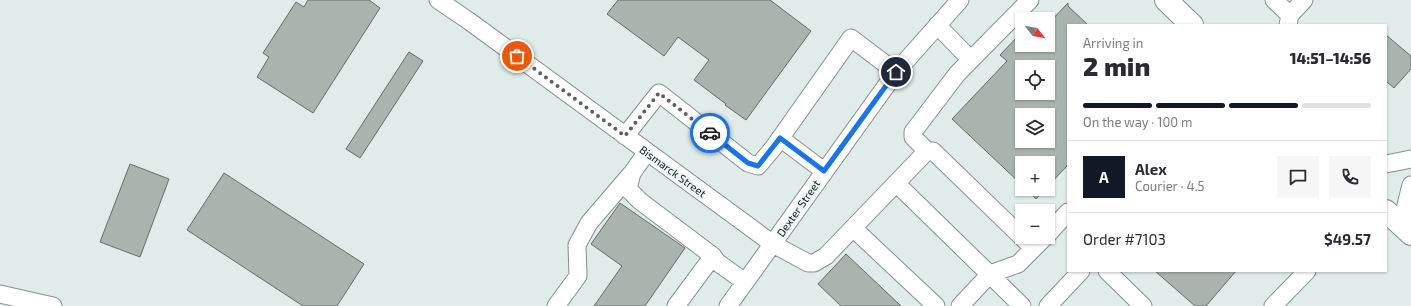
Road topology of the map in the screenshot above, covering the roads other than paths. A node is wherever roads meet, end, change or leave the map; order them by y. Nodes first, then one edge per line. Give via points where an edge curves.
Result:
1 (438, 0) edge
2 (960, 0) edge
3 (1030, 0) edge
4 (1166, 0) edge
5 (1274, 0) edge
6 (1304, 0) edge
7 (1289, 20) edge
8 (1191, 24) edge
9 (937, 25) junction
10 (971, 60) junction
11 (896, 72) junction
12 (625, 136) junction
13 (780, 138) junction
14 (927, 151) junction
15 (647, 152) junction
16 (1411, 159) edge
17 (1387, 164) edge
18 (824, 171) junction
19 (632, 173) junction
20 (896, 183) junction
21 (1411, 185) edge
22 (1067, 213) edge
23 (1399, 223) edge
24 (1055, 226) edge
25 (853, 228) junction
26 (1015, 230) edge
27 (773, 244) junction
28 (1038, 244) edge
29 (713, 256) junction
30 (1080, 272) edge
31 (1108, 272) edge
32 (1306, 272) edge
33 (990, 274) junction
34 (746, 282) junction
35 (0, 294) edge
36 (53, 306) edge
37 (556, 306) edge
38 (676, 306) edge
39 (728, 306) edge
40 (936, 306) edge
41 (960, 306) edge
42 (1022, 306) edge
43 (1048, 306) edge
44 (1143, 306) edge
45 (1273, 306) edge

1 - 12 street, Bismarck Street
2 - 9 street, Dexter Street
3 - 10 street
4 - 8 main road
5 - 7 street
6 - 7 street
9 - 10 street
9 - 11 street, Dexter Street
10 - 14 street via 957,74 913,132 913,137
11 - 13 street via 851,38
11 - 18 street, Dexter Street
12 - 13 street via 659,93 748,163 758,166
12 - 15 street, Bismarck Street
13 - 18 street
14 - 20 street
14 - 26 street via 933,151
15 - 19 street
15 - 27 street, Bismarck Street
16 - 17 street
18 - 27 street, Dexter Street
19 - 29 street via 628,188 640,201
19 - 37 street via 589,223 577,245 578,276
20 - 25 street
20 - 33 street
21 - 23 street
22 - 24 street
25 - 27 street, Bismarck Street via 826,256 814,263 808,263
25 - 40 street
27 - 34 street, Dexter Street
28 - 33 street via 1018,264
29 - 34 street via 717,262
29 - 38 street
30 - 43 street
31 - 44 street
32 - 45 street
33 - 41 street
33 - 42 street
34 - 39 street, Dexter Street
35 - 36 street

